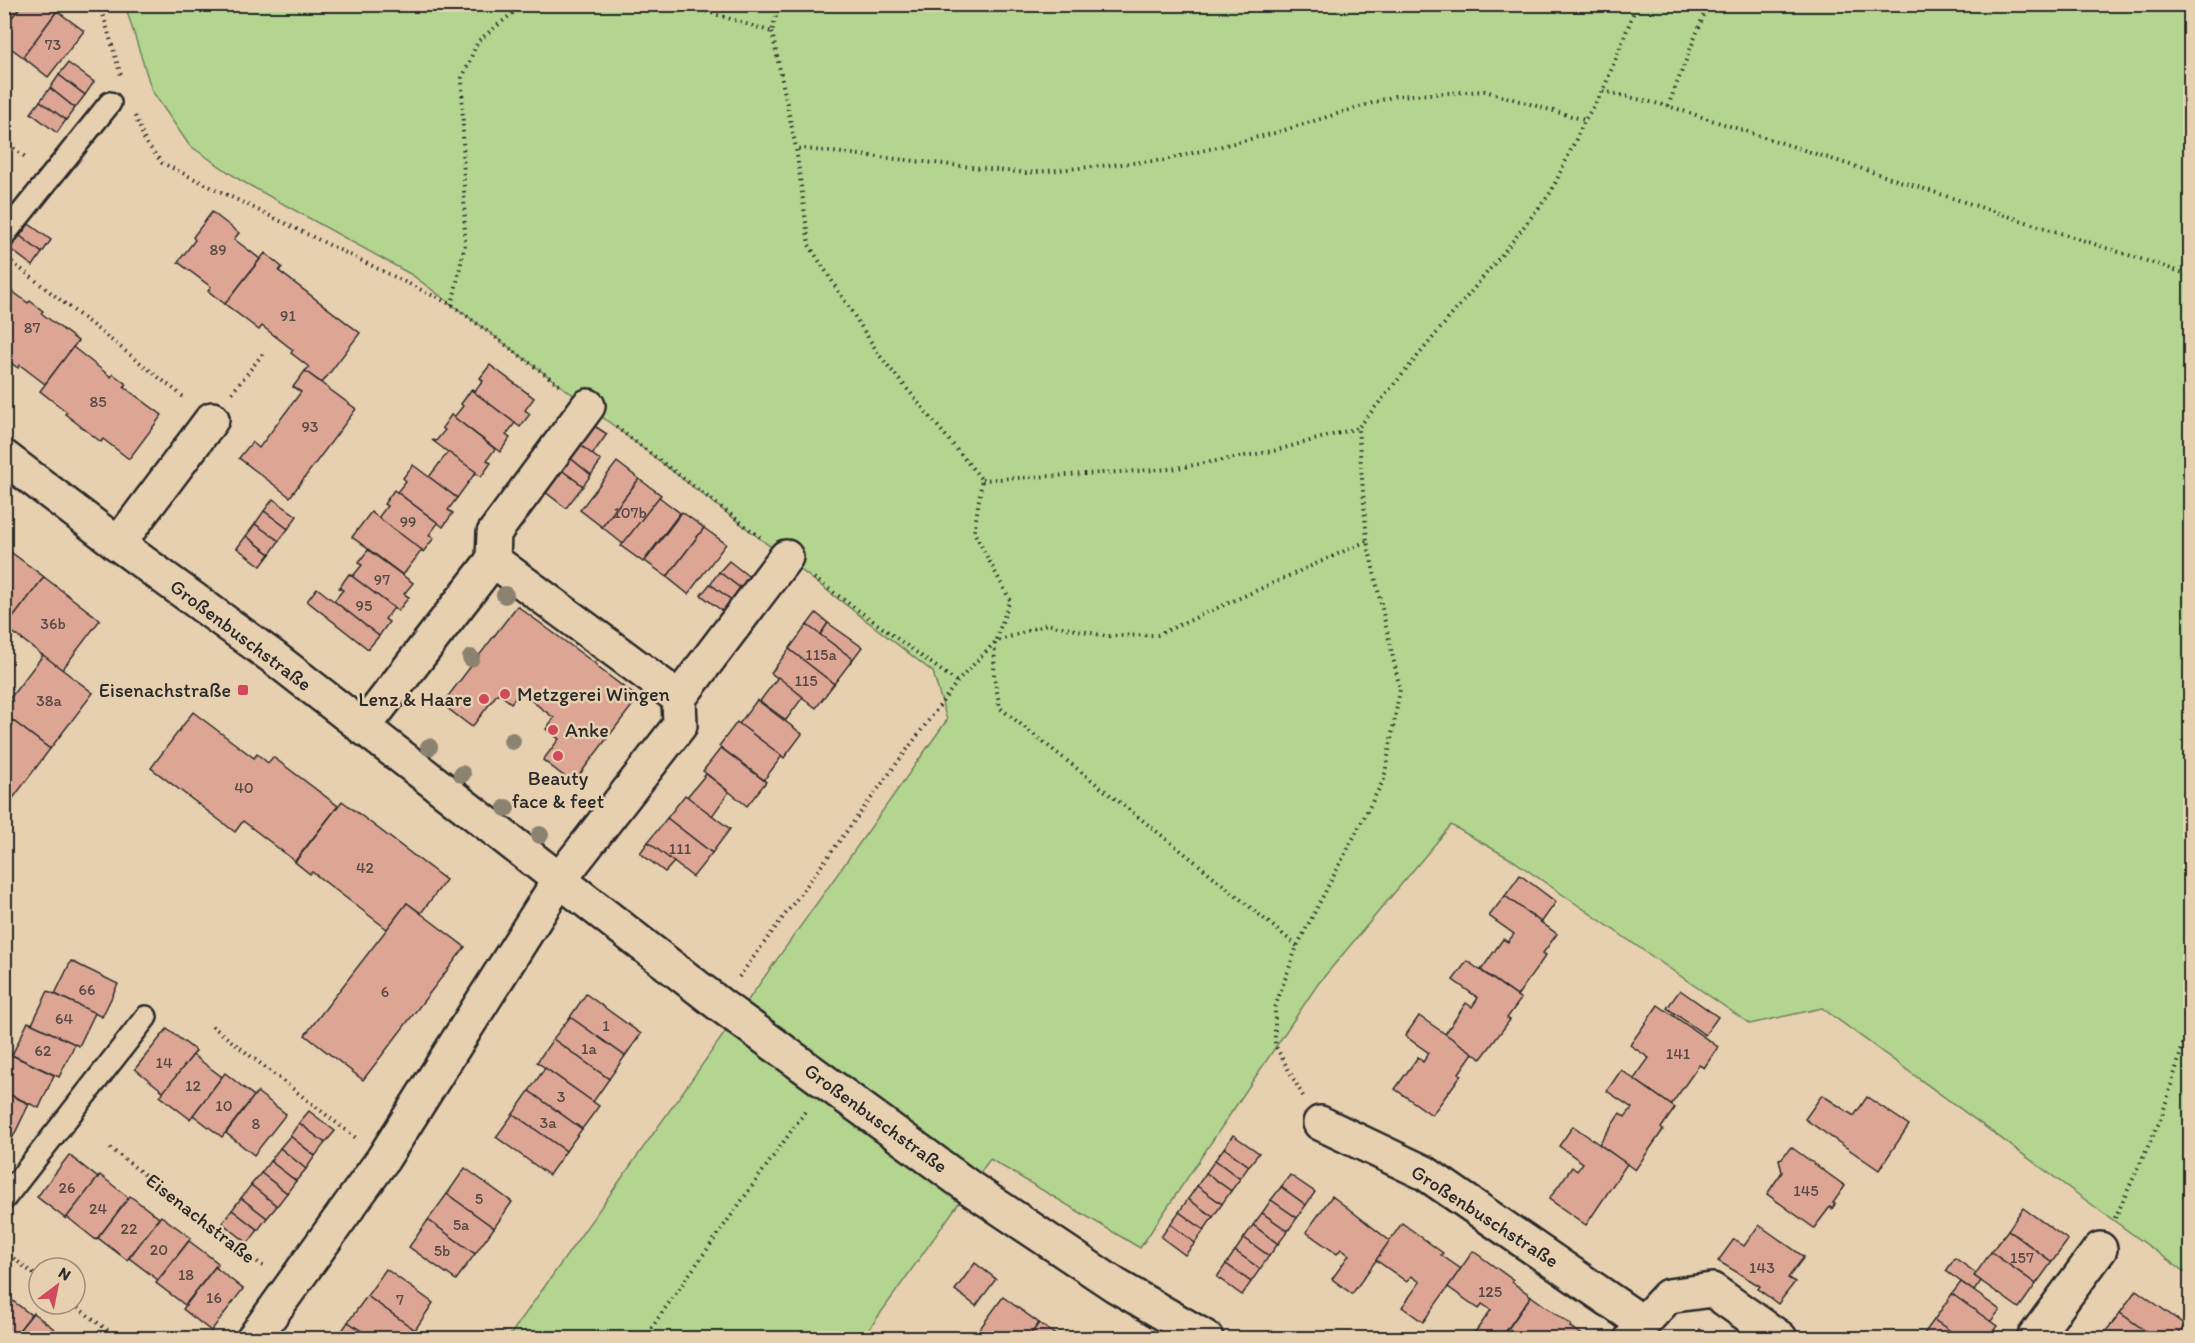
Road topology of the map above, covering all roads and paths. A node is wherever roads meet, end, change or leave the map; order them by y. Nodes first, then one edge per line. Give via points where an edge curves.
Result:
1 (100, 4) edge
2 (524, 4) edge
3 (683, 4) edge
4 (779, 4) edge
5 (1637, 4) edge
6 (1708, 4) edge
7 (772, 32) junction
8 (122, 80) dead end
9 (1603, 91) junction
10 (110, 103) dead end
11 (1668, 106) junction
12 (132, 108) dead end
13 (1585, 120) junction
14 (796, 148) junction
15 (4, 235) edge
16 (4, 256) edge
17 (2190, 274) edge
18 (452, 304) junction
19 (265, 351) dead end
20 (588, 406) junction
21 (212, 419) junction
22 (1358, 428) junction
23 (4, 457) edge
24 (982, 480) junction
25 (1367, 542) junction
26 (118, 544) junction
27 (786, 557) junction
28 (493, 560) junction
29 (995, 642) junction
30 (957, 682) junction
31 (679, 698) junction
32 (363, 729) junction
33 (560, 879) junction
34 (1297, 946) junction
35 (719, 1004) junction
36 (146, 1017) dead end
37 (2190, 1021) edge
38 (212, 1026) dead end
39 (827, 1082) junction
40 (1320, 1123) joint
41 (110, 1148) dead end
42 (383, 1159) junction
43 (4, 1199) edge
44 (2100, 1249) joint
45 (4, 1251) edge
46 (27, 1269) edge
47 (292, 1288) junction
48 (87, 1315) edge
49 (1638, 1331) edge
50 (118, 1338) edge
51 (254, 1338) edge
52 (644, 1338) edge
53 (1206, 1338) edge
54 (1780, 1338) edge
55 (2034, 1338) edge

1 - 8 path
2 - 18 path via 478,41 462,78 465,244
3 - 7 path
4 - 7 path
5 - 9 path
6 - 11 path
7 - 14 path
9 - 11 path
9 - 13 path
10 - 15 lane
11 - 17 path
12 - 18 path via 145,141 162,163
13 - 14 path via 1485,91 1395,96 1275,133 1164,160 1026,173
13 - 22 path via 1551,192
14 - 24 path via 809,245 880,356
16 - 21 path
18 - 20 path
19 - 21 path
20 - 27 path
20 - 28 street via 494,533
21 - 26 street
22 - 24 path via 1273,452 1171,469
22 - 25 path
23 - 26 street, Großenbuschstraße
24 - 29 path via 974,532 1010,600
25 - 29 path via 1157,635 1106,636 1047,624
25 - 34 path via 1400,689 1384,779
26 - 32 street, Großenbuschstraße via 273,657
27 - 30 path
27 - 31 street
28 - 31 street
28 - 32 street
29 - 30 path
29 - 34 path via 994,676 1000,708
30 - 35 path
31 - 33 street via 680,725
32 - 33 street, Großenbuschstraße
33 - 35 street, Großenbuschstraße
33 - 42 street
34 - 40 path via 1275,1007 1275,1044
35 - 39 street, Großenbuschstraße
36 - 43 lane
37 - 44 path via 2162,1116
38 - 42 path
39 - 52 path
39 - 53 street, Großenbuschstraße via 974,1190 1115,1285
40 - 49 street, Großenbuschstraße via 1425,1173
41 - 47 path, Eisenachstraße
42 - 47 street
44 - 55 street
45 - 46 path
47 - 51 street
48 - 50 path
49 - 54 street, Großenbuschstraße via 1668,1296 1712,1290

